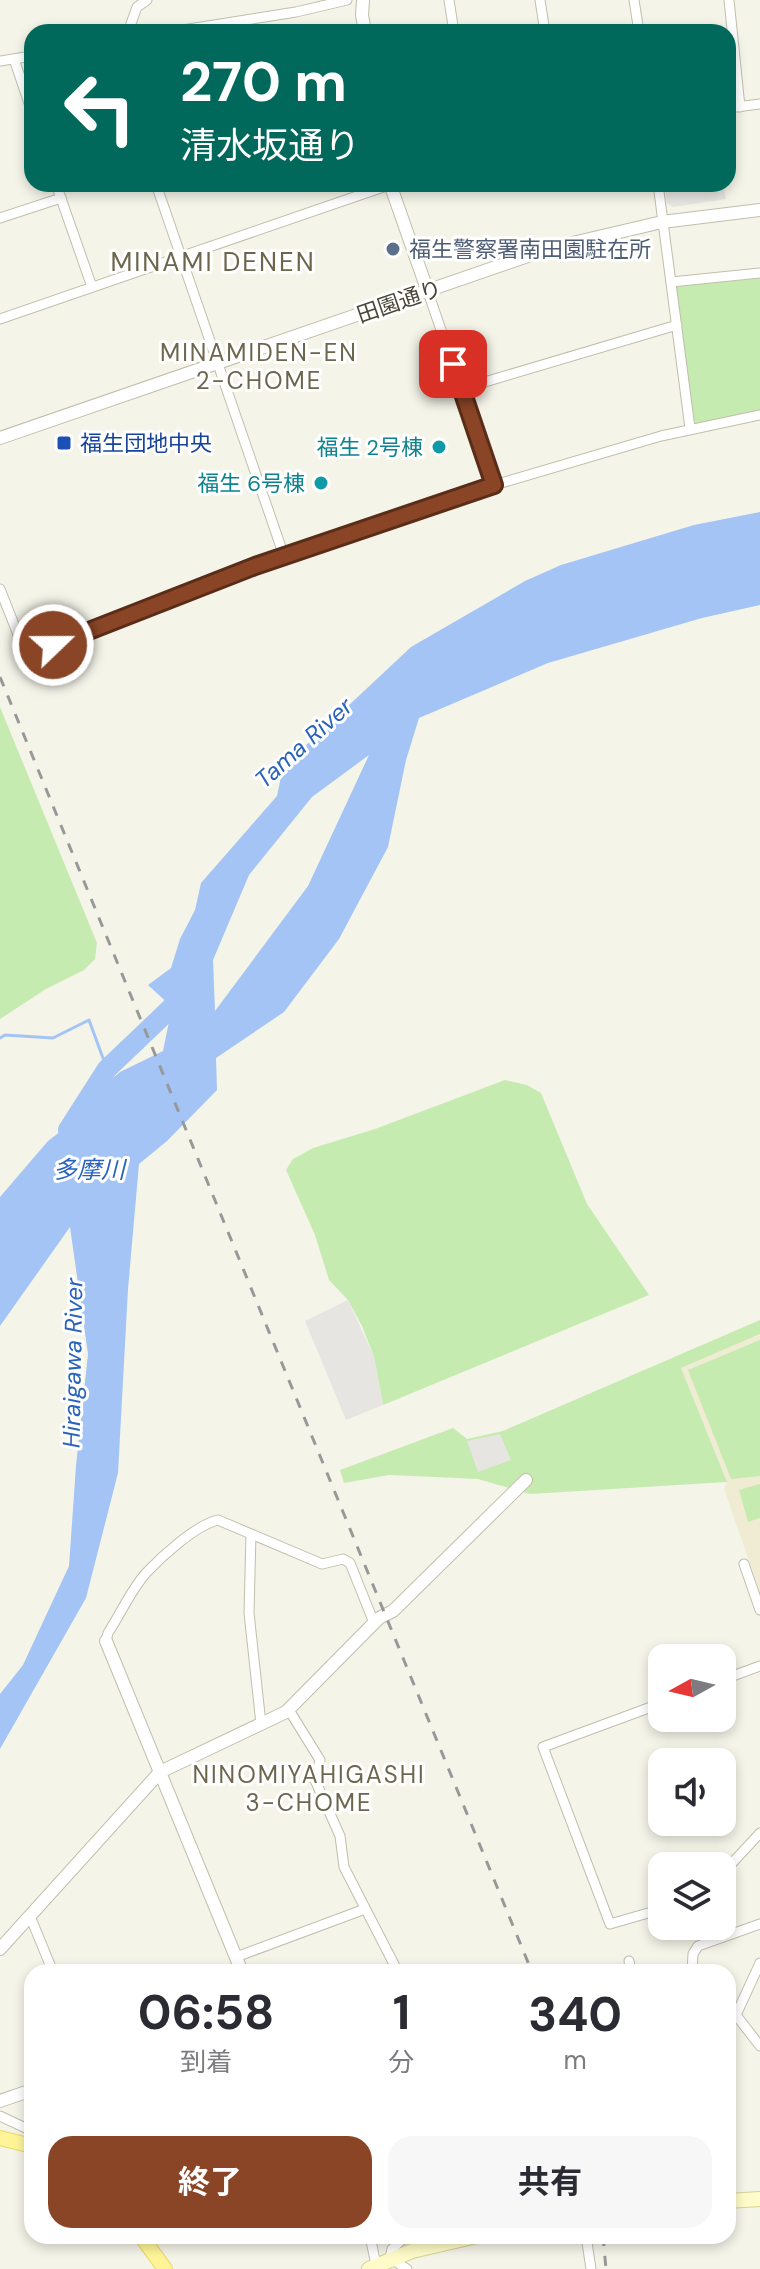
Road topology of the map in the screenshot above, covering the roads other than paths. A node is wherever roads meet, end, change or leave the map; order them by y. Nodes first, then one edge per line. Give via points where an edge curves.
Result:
1 (147, 0) edge
2 (347, 0) edge
3 (363, 0) edge
4 (449, 0) edge
5 (540, 0) edge
6 (634, 0) edge
7 (729, 0) edge
8 (131, 24) edge
9 (220, 24) edge
10 (364, 24) edge
11 (453, 24) edge
12 (544, 24) edge
13 (638, 24) edge
14 (731, 24) edge
15 (24, 57) edge
16 (14, 59) junction
17 (0, 61) edge
18 (736, 68) edge
19 (24, 88) edge
20 (760, 104) edge
21 (736, 107) edge
22 (740, 107) junction
23 (59, 192) edge
24 (159, 192) edge
25 (368, 192) edge
26 (394, 192) edge
27 (659, 192) edge
28 (61, 198) junction
29 (760, 210) edge
30 (0, 218) edge
31 (662, 222) junction
32 (181, 257) junction
33 (760, 273) edge
34 (671, 282) junction
35 (92, 287) junction
36 (428, 292) junction
37 (0, 319) edge
38 (677, 325) junction
39 (218, 363) junction
40 (461, 389) junction
41 (760, 415) edge
42 (690, 428) junction
43 (0, 438) edge
44 (494, 485) junction
45 (284, 556) junction
46 (0, 589) edge
47 (526, 1480) dead end
48 (251, 1534) junction
49 (744, 1564) dead end
50 (760, 1610) edge
51 (374, 1623) junction
52 (106, 1641) joint
53 (760, 1666) edge
54 (736, 1675) edge
55 (648, 1708) edge
56 (289, 1710) junction
57 (261, 1724) junction
58 (160, 1772) junction
59 (760, 1833) edge
60 (736, 1859) edge
61 (365, 1909) junction
62 (648, 1913) edge
63 (30, 1916) junction
64 (760, 1924) edge
65 (0, 1949) edge
66 (236, 1957) junction
67 (629, 1961) dead end
68 (760, 1963) edge
69 (50, 1964) edge
70 (239, 1964) edge
71 (394, 1964) edge
72 (630, 1964) edge
73 (692, 1964) edge
74 (736, 2009) edge
75 (736, 2021) edge
76 (760, 2046) edge
77 (24, 2093) edge
78 (0, 2101) edge
79 (0, 2116) edge
80 (24, 2127) edge
81 (0, 2138) edge
82 (24, 2144) edge
83 (760, 2199) edge
84 (736, 2200) edge
85 (147, 2244) edge
86 (371, 2244) edge
87 (397, 2244) edge
88 (445, 2244) edge
89 (587, 2244) edge
90 (390, 2258) junction
91 (373, 2267) edge
92 (165, 2269) edge
93 (407, 2269) edge
94 (591, 2269) edge

1 - 8 street via 137,7
2 - 9 street
3 - 10 street
4 - 11 street
5 - 12 street
6 - 13 street
7 - 14 street
15 - 16 street
16 - 17 street
16 - 19 street
18 - 22 street
20 - 22 street
21 - 22 street
23 - 28 street
24 - 32 street
25 - 32 street
26 - 36 street
27 - 31 street
28 - 30 street
28 - 35 street
29 - 31 street, 田園通り
31 - 34 street
31 - 36 street, 田園通り via 551,248
32 - 35 street
32 - 39 street
33 - 34 street
34 - 38 street
35 - 37 street
36 - 39 street, 田園通り
36 - 40 street
38 - 40 street
38 - 42 street
39 - 43 street, 田園通り
39 - 45 street
40 - 44 street
41 - 42 street
42 - 44 street
44 - 45 street
45 - 46 street via 26,655
47 - 51 street via 393,1611
48 - 51 street via 322,1564 343,1559 350,1563
48 - 52 street via 218,1520 184,1539 146,1573
48 - 57 street via 249,1613
49 - 50 street
51 - 56 street
52 - 58 street
53 - 54 street
55 - 62 street via 543,1747 610,1924
56 - 57 street
56 - 61 street via 320,1760 315,1780 340,1836 344,1867
57 - 58 street
58 - 63 street
58 - 66 street
59 - 60 street
61 - 66 street
61 - 71 street
63 - 65 street
63 - 69 street
64 - 73 street via 698,1946
66 - 70 street
67 - 72 street
68 - 74 street
75 - 76 street
77 - 78 street
79 - 80 street
81 - 82 main road
83 - 84 main road
85 - 92 main road
86 - 91 street
87 - 90 street
88 - 90 main road
89 - 94 street
90 - 91 main road
90 - 93 street

